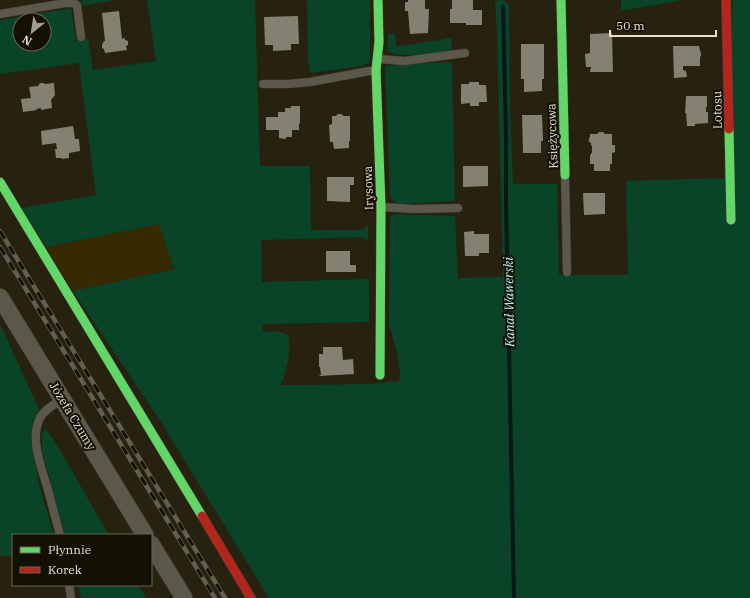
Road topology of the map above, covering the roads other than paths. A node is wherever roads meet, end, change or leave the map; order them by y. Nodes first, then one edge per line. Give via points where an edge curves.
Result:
1 (378, 0) edge
2 (561, 0) edge
3 (726, 0) edge
4 (0, 14) edge
5 (82, 37) dead end
6 (465, 53) dead end
7 (378, 59) junction
8 (376, 70) junction
9 (263, 84) dead end
10 (565, 175) joint
11 (0, 182) edge
12 (380, 207) junction
13 (458, 208) dead end
14 (731, 220) dead end
15 (567, 272) dead end
16 (0, 297) edge
17 (380, 375) dead end
18 (62, 399) junction
19 (60, 534) edge
20 (144, 534) edge
21 (152, 546) edge
22 (69, 586) edge
23 (72, 598) edge
24 (184, 598) edge
25 (251, 598) edge

1 - 7 street, Irysowa
2 - 10 street, Księżycowa
3 - 14 street, Lotosu
4 - 5 lane via 73,2 77,5
6 - 7 lane via 404,61
7 - 8 street, Irysowa
8 - 9 lane via 310,82
8 - 12 street, Irysowa
10 - 15 lane, Księżycowa
11 - 25 street
12 - 13 lane
12 - 17 street, Irysowa
16 - 18 street, Józefa Czumy
18 - 19 lane via 44,412 36,432 39,460
18 - 20 street, Józefa Czumy
21 - 24 street
22 - 23 lane

